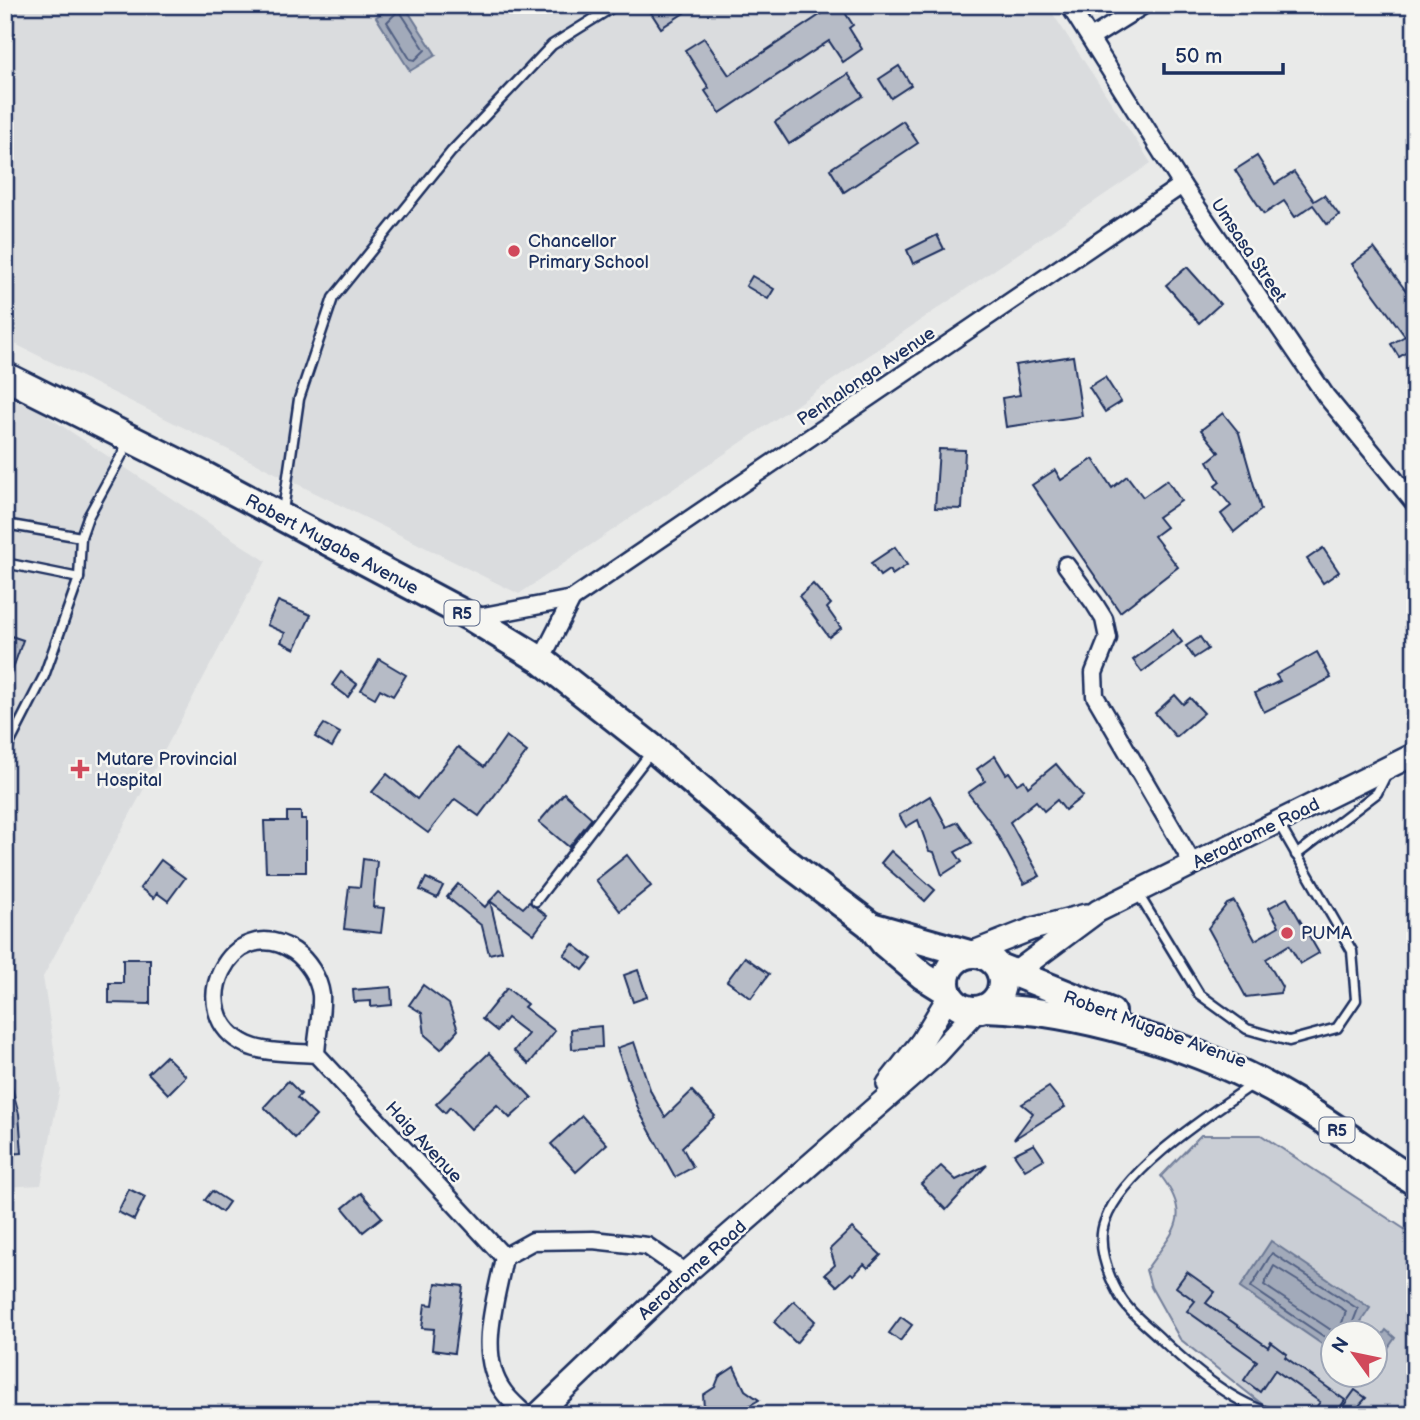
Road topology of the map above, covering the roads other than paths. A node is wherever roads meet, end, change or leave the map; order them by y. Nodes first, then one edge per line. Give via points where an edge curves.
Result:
1 (616, 5) edge
2 (1069, 5) edge
3 (1143, 5) edge
4 (1091, 38) junction
5 (1182, 185) junction
6 (5, 376) edge
7 (130, 439) junction
8 (1415, 504) edge
9 (282, 518) junction
10 (5, 524) edge
11 (81, 537) junction
12 (5, 563) edge
13 (1066, 565) dead end
14 (79, 578) junction
15 (572, 599) junction
16 (472, 618) junction
17 (541, 660) junction
18 (654, 750) junction
19 (5, 752) edge
20 (1415, 754) edge
21 (1389, 767) junction
22 (1278, 822) junction
23 (1296, 855) junction
24 (1194, 864) junction
25 (1137, 892) junction
26 (536, 901) dead end
27 (1098, 911) junction
28 (870, 925) junction
29 (970, 953) junction
30 (1005, 974) junction
31 (948, 993) junction
32 (981, 1009) junction
33 (316, 1054) junction
34 (1257, 1081) junction
35 (852, 1130) junction
36 (1415, 1165) edge
37 (1415, 1182) edge
38 (504, 1257) junction
39 (686, 1273) junction
40 (526, 1415) edge
41 (537, 1415) edge
42 (1277, 1415) edge

1 - 9 lane via 552,45 451,152 333,298 299,399
2 - 4 street, Umsasa Street
3 - 4 street
4 - 5 street, Umsasa Street
5 - 8 street, Umsasa Street via 1326,396
5 - 15 street, Penhalonga Avenue
6 - 7 highway, Robert Mugabe Avenue / R5
7 - 9 highway, Robert Mugabe Avenue / R5
7 - 11 lane
9 - 16 highway, Robert Mugabe Avenue / R5
10 - 11 lane
11 - 14 lane
12 - 14 lane
13 - 24 street via 1104,619 1108,638 1094,673 1096,696
14 - 19 lane via 44,676
15 - 16 street, Penhalonga Avenue
15 - 17 street, Penhalonga Avenue
16 - 17 highway, Robert Mugabe Avenue / R5
17 - 18 highway, Robert Mugabe Avenue / R5
18 - 26 lane
18 - 28 highway, Robert Mugabe Avenue / R5 via 780,857
20 - 21 street, Aerodrome Road
21 - 22 street, Aerodrome Road
21 - 23 lane via 1377,793
22 - 23 lane
22 - 24 street, Aerodrome Road
23 - 25 lane via 1352,951 1356,1000 1337,1028 1289,1041 1247,1029 1199,995
24 - 25 street, Aerodrome Road
25 - 27 street, Aerodrome Road
27 - 29 street, Aerodrome Road
27 - 30 street, Aerodrome Road
28 - 29 highway, Robert Mugabe Avenue / R5
28 - 31 highway, Robert Mugabe Avenue / R5 via 900,958
29 - 30 highway, R5 via 990,958
29 - 31 highway via 947,972
30 - 32 highway via 998,998
30 - 36 highway, Robert Mugabe Avenue / R5 via 1232,1055
31 - 32 highway, R5 via 961,1007
31 - 35 street, Aerodrome Road via 922,1041
32 - 34 highway, Robert Mugabe Avenue / R5 via 1027,1010 1090,1022
32 - 35 street, Aerodrome Road
33 - 33 street via 249,1046 232,1036 216,1012 215,986 227,960 246,945 267,940 307,960 321,994
33 - 38 street, Haig Avenue
34 - 37 highway, Robert Mugabe Avenue / R5
34 - 42 lane via 1195,1123 1121,1190 1103,1224 1104,1259 1119,1296 1196,1371 1260,1410
35 - 39 street, Aerodrome Road
38 - 39 street via 533,1241 593,1240 647,1246
38 - 40 street via 490,1332 492,1363 502,1390
39 - 41 street, Aerodrome Road

